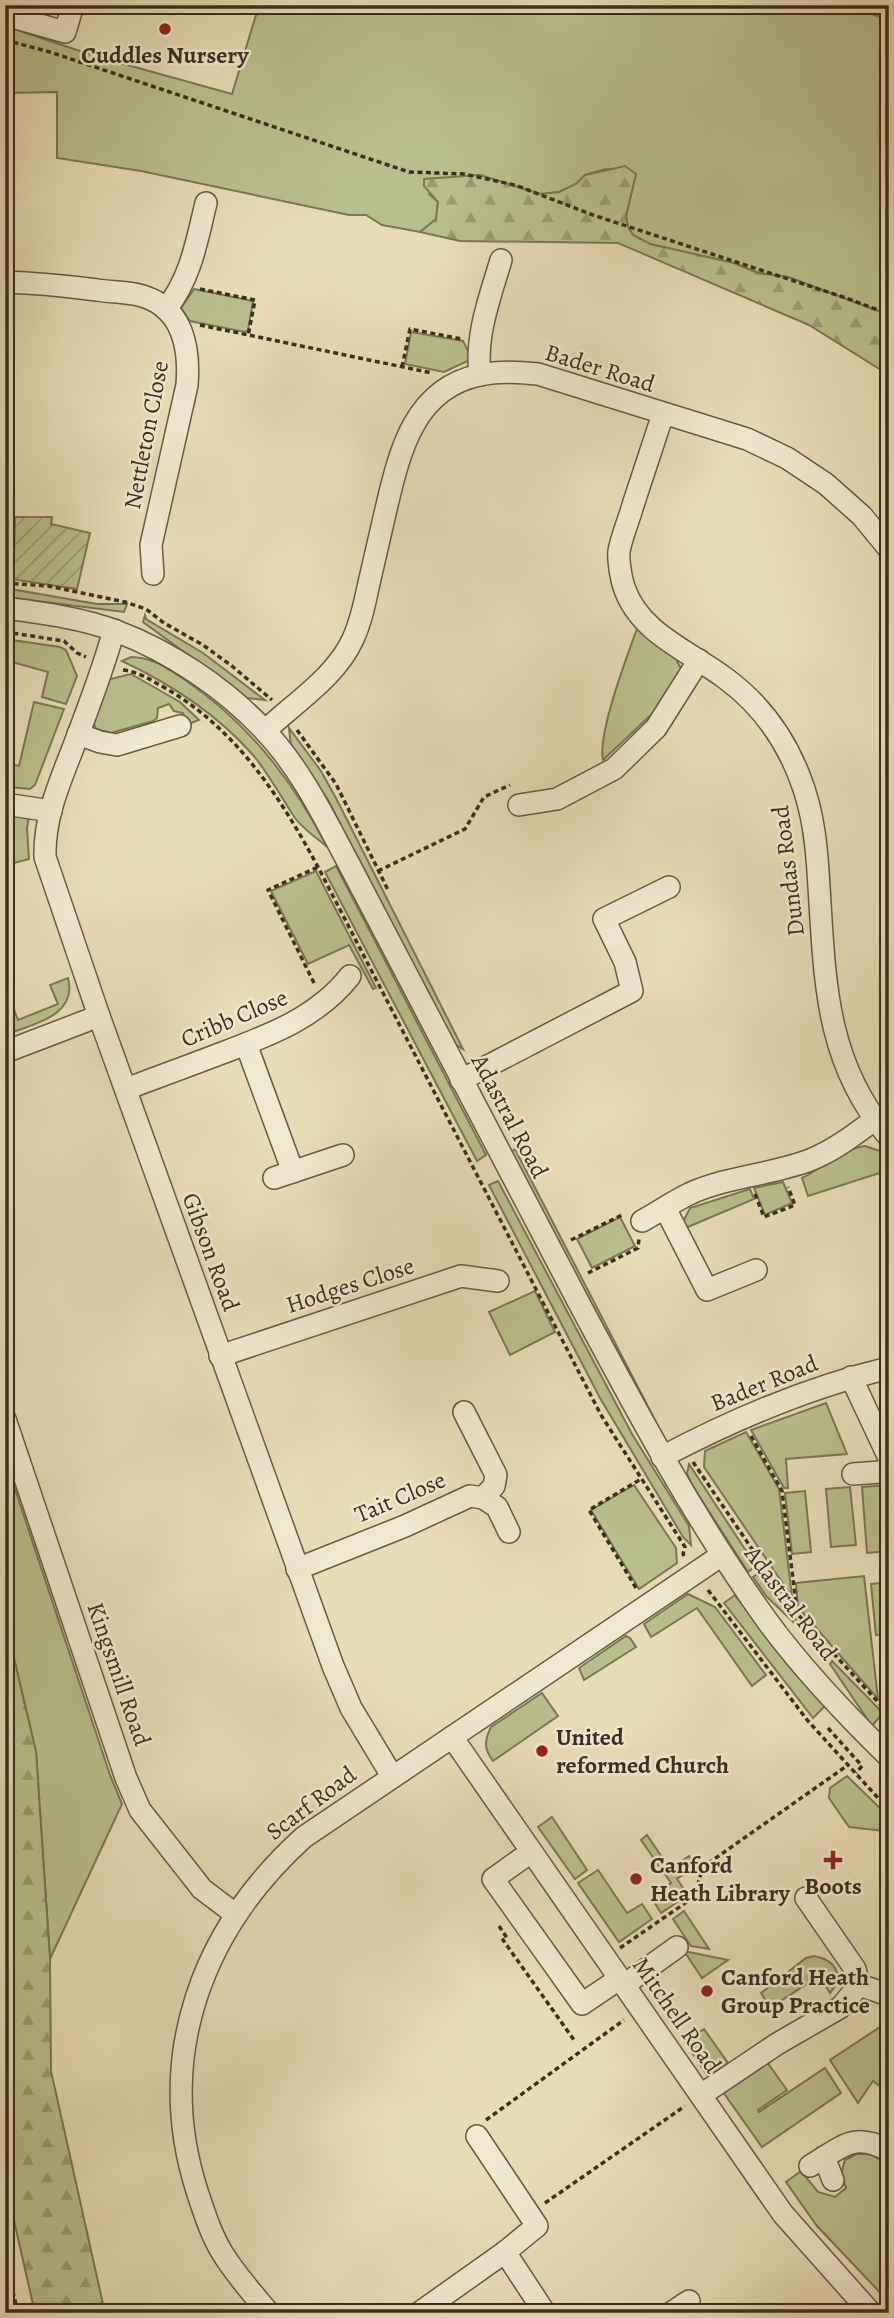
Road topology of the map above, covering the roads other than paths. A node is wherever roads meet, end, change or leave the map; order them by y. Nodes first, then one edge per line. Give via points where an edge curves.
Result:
1 (73, 5) edge
2 (5, 15) edge
3 (206, 203) dead end
4 (500, 260) dead end
5 (5, 282) edge
6 (172, 315) junction
7 (472, 377) junction
8 (663, 414) junction
9 (889, 549) edge
10 (153, 575) dead end
11 (5, 608) edge
12 (114, 630) junction
13 (699, 660) junction
14 (180, 726) dead end
15 (265, 731) junction
16 (78, 734) junction
17 (5, 804) edge
18 (519, 805) road end
19 (51, 811) junction
20 (669, 887) dead end
21 (350, 976) dead end
22 (99, 1016) junction
23 (246, 1044) junction
24 (5, 1052) edge
25 (461, 1080) junction
26 (126, 1089) junction
27 (874, 1120) junction
28 (889, 1137) edge
29 (343, 1155) dead end
30 (665, 1208) junction
31 (642, 1221) road end
32 (756, 1270) dead end
33 (498, 1281) dead end
34 (220, 1356) junction
35 (889, 1368) edge
36 (851, 1377) junction
37 (464, 1412) dead end
38 (5, 1419) edge
39 (662, 1457) junction
40 (889, 1458) edge
41 (889, 1468) edge
42 (853, 1474) dead end
43 (483, 1498) junction
44 (509, 1532) dead end
45 (722, 1555) junction
46 (297, 1569) junction
47 (452, 1737) junction
48 (889, 1757) edge
49 (392, 1776) junction
50 (531, 1852) junction
51 (806, 1898) dead end
52 (235, 1914) junction
53 (677, 1947) dead end
54 (621, 1982) junction
55 (859, 1985) junction
56 (889, 1995) edge
57 (701, 2095) junction
58 (477, 2136) road end
59 (889, 2151) edge
60 (832, 2180) dead end
61 (505, 2252) junction
62 (269, 2313) edge
63 (419, 2313) edge
64 (545, 2313) edge
65 (872, 2313) edge

1 - 2 street via 65,32
3 - 6 street via 193,259
4 - 7 street
5 - 6 street via 140,296
6 - 10 street, Nettleton Close via 189,360 151,545
7 - 8 street, Bader Road via 538,374
7 - 15 street, Bader Road via 440,393 417,417 404,441 353,640 338,663
8 - 9 street, Bader Road via 747,439 787,458 862,516
8 - 13 street, Dundas Road via 619,553 624,586 636,613
11 - 12 street, Adastral Road
12 - 15 street, Adastral Road via 208,682
12 - 16 street, Gibson Road
13 - 18 street via 656,728 614,769 557,799
13 - 27 street, Dundas Road via 751,700 773,726 800,777 816,843 831,1023
14 - 16 street via 117,745
15 - 25 street, Adastral Road via 323,815
16 - 19 street, Gibson Road
17 - 19 street
19 - 22 street, Gibson Road via 45,857
20 - 25 street via 604,919 625,962 632,990
21 - 23 street, Cribb Close via 310,1014
22 - 24 street
22 - 26 street, Gibson Road
23 - 26 street, Cribb Close
23 - 29 street via 284,1175
25 - 39 street, Adastral Road
26 - 34 street, Gibson Road
27 - 28 street, Dundas Road
27 - 30 street via 811,1160 747,1175 690,1194
30 - 31 street
30 - 32 street via 707,1290
33 - 34 street, Hodges Close via 461,1276
34 - 46 street, Gibson Road
35 - 36 street, Bader Road
36 - 39 street, Bader Road via 814,1388
36 - 40 street
37 - 43 street via 496,1475 494,1486
38 - 52 street, Kingsmill Road via 139,1810 202,1889
39 - 45 street, Adastral Road
41 - 42 street
43 - 44 street, Tait Close via 497,1507
43 - 46 street, Tait Close via 470,1496
45 - 47 street, Scarf Road
45 - 48 street, Adastral Road via 787,1645
46 - 49 street, Gibson Road via 351,1708
47 - 49 street, Scarf Road
47 - 50 street, Mitchell Road
49 - 52 street, Scarf Road via 296,1844
50 - 54 street, Mitchell Road
50 - 54 street via 493,1879 582,2004
51 - 55 street via 855,1969
52 - 62 street, Scarf Road via 202,1978 188,2025 182,2068 183,2114 188,2162 204,2211 223,2253
53 - 54 street
54 - 57 street, Mitchell Road
55 - 56 street
55 - 57 street via 841,2007
57 - 65 street, Mitchell Road via 783,2214
58 - 61 street via 537,2226
59 - 60 street via 871,2141 854,2141 817,2162
61 - 63 street
61 - 64 street

